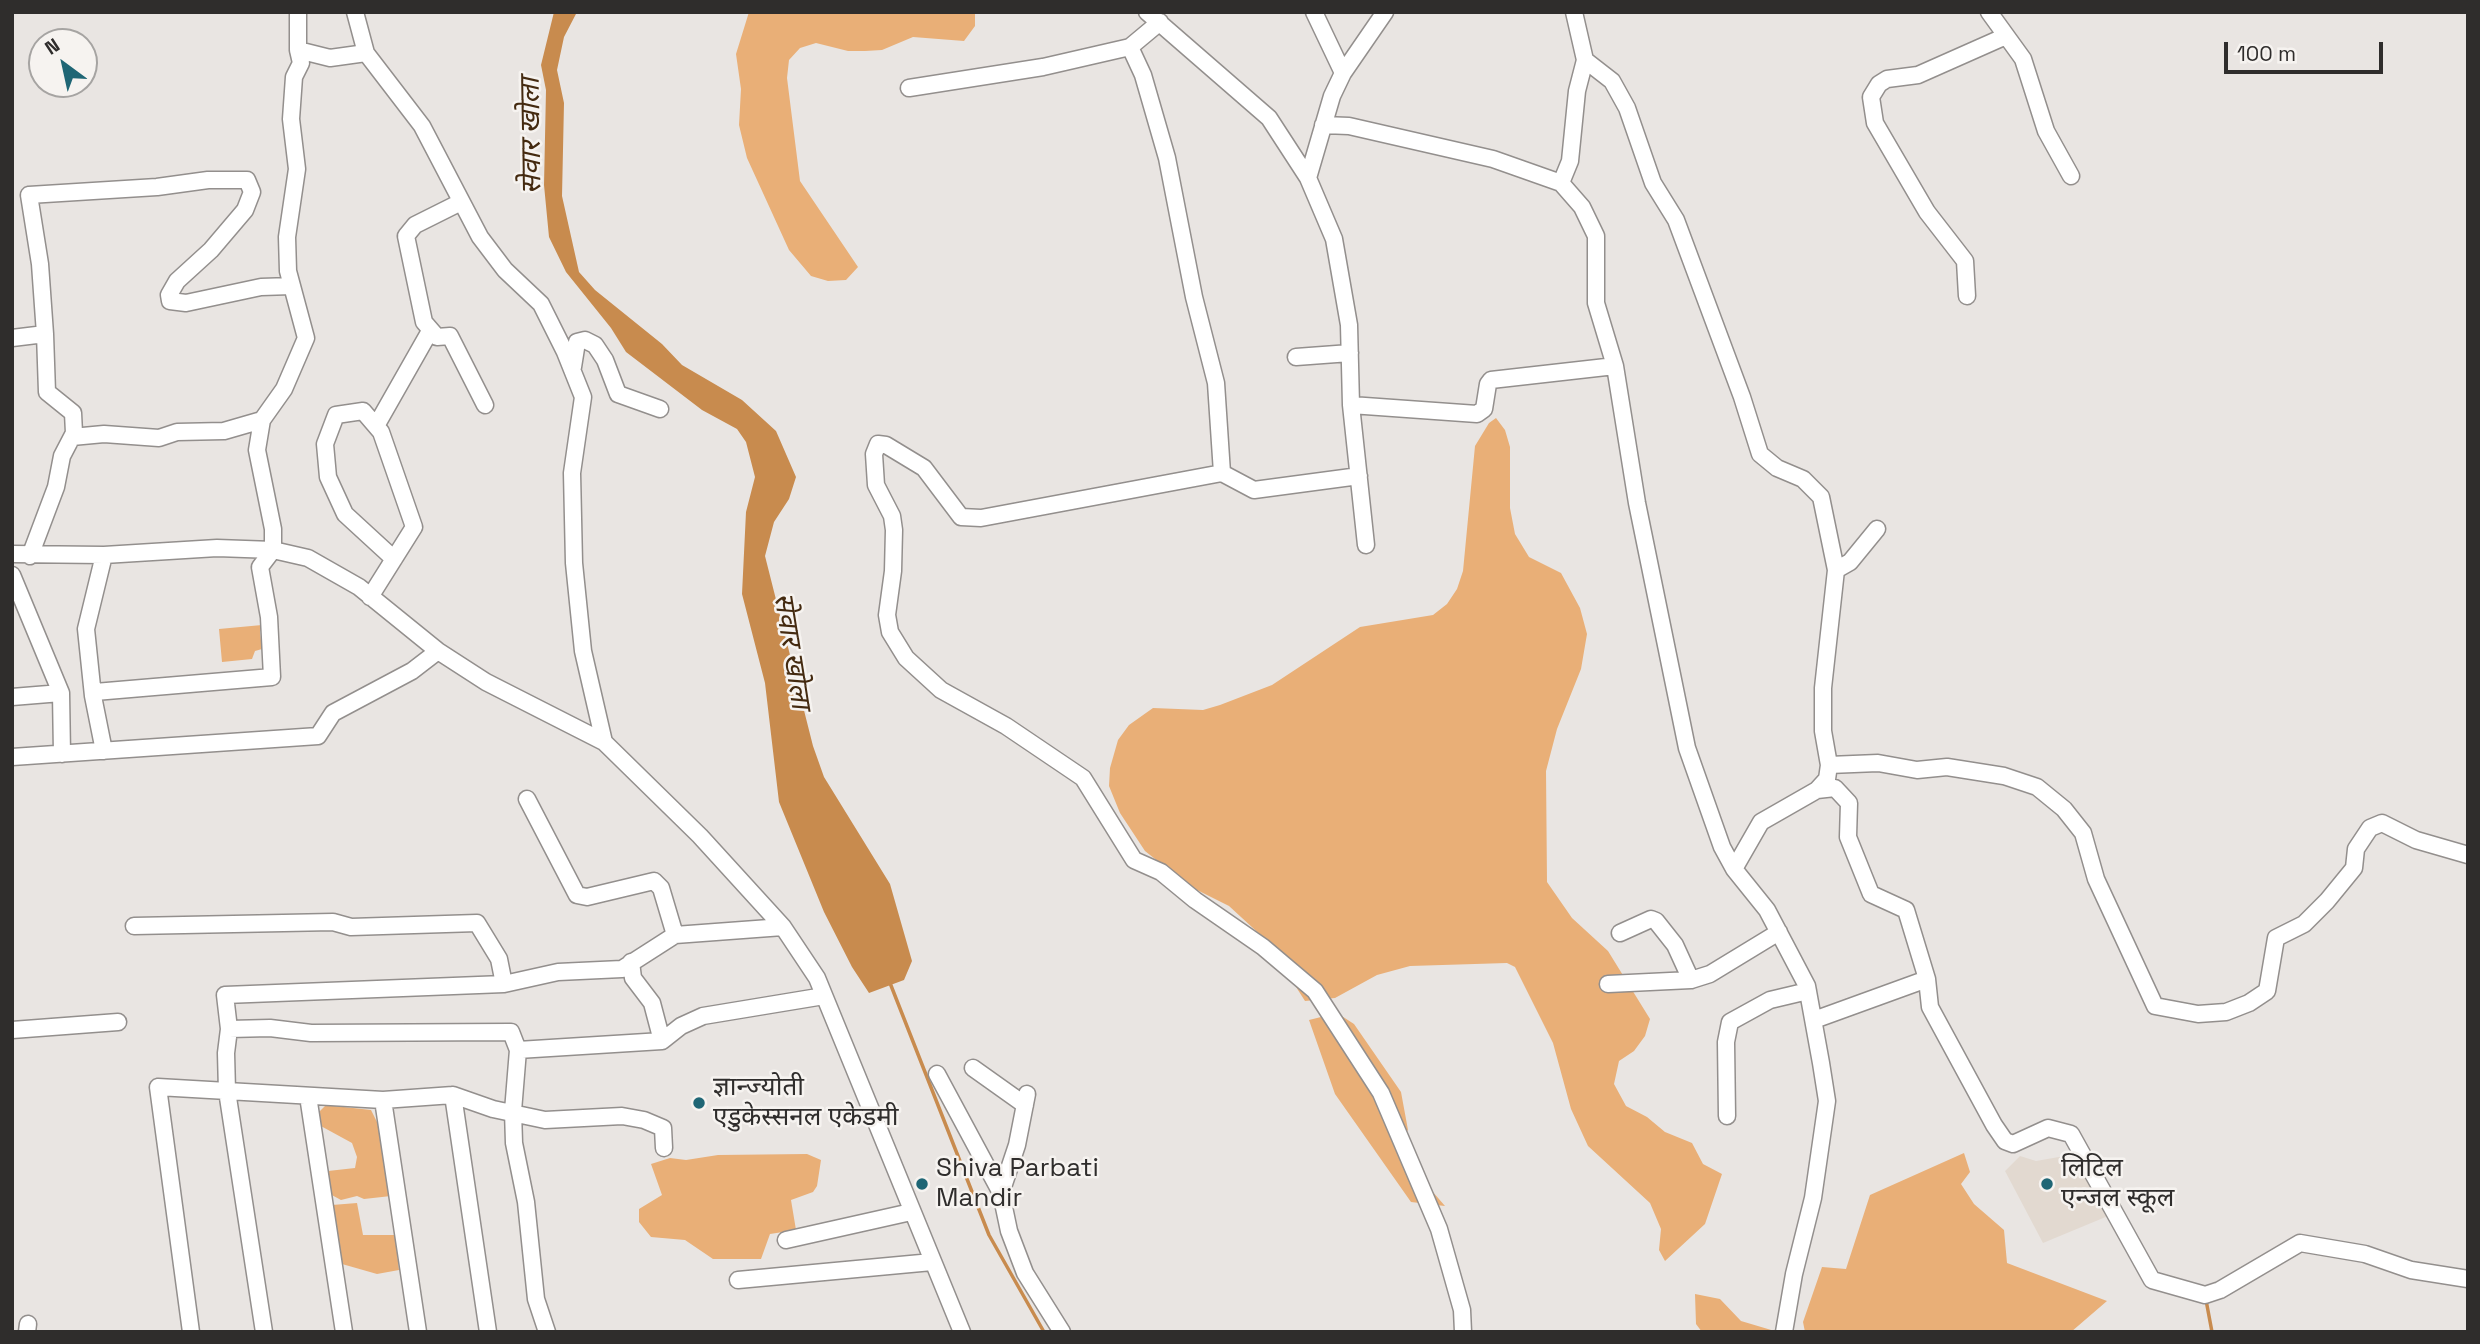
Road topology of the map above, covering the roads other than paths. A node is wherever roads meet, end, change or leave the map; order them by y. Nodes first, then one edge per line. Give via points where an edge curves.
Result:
1 (298, 12) edge
2 (355, 12) edge
3 (1314, 12) edge
4 (1385, 12) edge
5 (1574, 12) edge
6 (1989, 12) edge
7 (1154, 17) edge
8 (2006, 36) junction
9 (1130, 47) junction
10 (298, 50) junction
11 (366, 53) junction
12 (1585, 60) junction
13 (1343, 73) junction
14 (909, 88) dead end
15 (1323, 125) junction
16 (2071, 176) dead end
17 (1308, 178) junction
18 (1561, 183) junction
19 (461, 201) junction
20 (292, 286) junction
21 (1967, 296) dead end
22 (430, 331) junction
23 (45, 334) junction
24 (12, 338) edge
25 (1350, 353) junction
26 (1296, 357) dead end
27 (1615, 366) junction
28 (573, 370) junction
29 (485, 405) dead end
30 (1350, 405) junction
31 (660, 409) dead end
32 (262, 420) junction
33 (376, 426) junction
34 (72, 437) junction
35 (1222, 473) junction
36 (1359, 476) junction
37 (1877, 529) dead end
38 (1366, 545) dead end
39 (273, 550) junction
40 (12, 554) edge
41 (104, 555) junction
42 (30, 556) junction
43 (394, 559) junction
44 (1836, 570) junction
45 (12, 575) edge
46 (370, 597) junction
47 (438, 651) junction
48 (61, 692) junction
49 (95, 692) junction
50 (12, 697) edge
51 (604, 742) junction
52 (104, 751) junction
53 (62, 754) junction
54 (12, 757) edge
55 (1829, 765) junction
56 (1816, 790) junction
57 (527, 799) dead end
58 (2468, 855) edge
59 (1734, 870) junction
60 (134, 926) dead end
61 (783, 927) junction
62 (1779, 932) junction
63 (1620, 933) dead end
64 (675, 935) junction
65 (631, 962) junction
66 (1927, 979) junction
67 (1690, 980) junction
68 (504, 984) junction
69 (1608, 984) dead end
70 (1808, 991) junction
71 (824, 996) junction
72 (1814, 1020) junction
73 (118, 1022) dead end
74 (229, 1029) junction
75 (12, 1030) edge
76 (662, 1041) junction
77 (518, 1050) junction
78 (973, 1068) dead end
79 (937, 1074) dead end
80 (227, 1091) junction
81 (453, 1095) junction
82 (308, 1096) junction
83 (383, 1100) junction
84 (513, 1111) junction
85 (1727, 1116) dead end
86 (664, 1148) dead end
87 (1001, 1193) junction
88 (911, 1212) junction
89 (786, 1240) dead end
90 (932, 1262) junction
91 (2468, 1279) edge
92 (738, 1280) dead end
93 (191, 1332) edge
94 (264, 1332) edge
95 (344, 1332) edge
96 (418, 1332) edge
97 (488, 1332) edge
98 (547, 1332) edge
99 (962, 1332) edge
100 (1062, 1332) edge
101 (1463, 1332) edge
102 (1784, 1332) edge

1 - 10 street
2 - 11 street
3 - 13 street
4 - 13 street
5 - 12 street
6 - 8 street
7 - 9 street
7 - 17 street via 1269,118
8 - 16 street via 2023,59 2046,131
8 - 21 street via 1917,75 1886,79 1871,97 1875,123 1927,212 1965,261
9 - 14 street via 1043,67
9 - 35 street via 1167,158 1216,383
10 - 11 street via 330,58
10 - 20 street via 301,63 294,77 291,118 297,169 287,237
11 - 19 street via 422,126
12 - 18 street via 1570,161
12 - 44 street via 1612,81 1627,107 1653,183 1676,220 1760,454 1777,468 1803,479 1821,497
13 - 15 street
15 - 17 street
15 - 18 street via 1349,126 1493,159
17 - 25 street via 1334,239
18 - 27 street via 1582,207 1596,236 1596,303
19 - 22 street via 415,225 406,236 424,322
19 - 28 street via 505,270 541,304
20 - 23 street via 261,287 186,303 170,301 177,281 246,210 252,192 247,180 29,195
20 - 32 street via 306,338 284,389
22 - 29 street via 437,337 450,336
22 - 33 street
23 - 24 street
23 - 34 street via 47,392 73,413
25 - 26 street
25 - 30 street
27 - 30 street via 1491,380 1484,409 1477,414
27 - 59 street via 1637,503 1687,748
28 - 31 street via 576,344 585,340 600,350 618,394
28 - 51 street via 583,397 572,473 574,563 583,651
30 - 36 street
32 - 34 street via 159,438
32 - 39 street via 257,450
33 - 43 street via 414,527
33 - 43 street via 363,411 336,415 325,444 328,477 345,514
34 - 42 street
35 - 36 street via 1254,490
35 - 101 street via 981,518 961,517 925,468 878,444 874,454 876,485 894,530 887,615 890,632 906,657 941,690 1006,726 1083,778 1134,860 1161,872 1315,991 1381,1093 1439,1229 1462,1310
36 - 38 street
37 - 44 street via 1850,562
39 - 41 street via 217,548
39 - 46 street via 308,558
39 - 49 street via 260,567 270,617 272,677
40 - 42 street
41 - 42 street
41 - 49 street via 86,629
43 - 46 street
44 - 55 street via 1823,688
45 - 48 street
46 - 47 street
47 - 51 street via 486,682
47 - 52 street via 412,671 333,713 318,736
48 - 50 street
48 - 53 street
49 - 52 street
51 - 61 street via 700,836
52 - 53 street
53 - 54 street
55 - 56 street via 1827,779
55 - 58 street via 1878,763 1917,770 1947,767 2004,776 2037,787 2064,809 2083,833 2096,879 2155,1006 2198,1014 2226,1012 2267,991 2276,938 2304,924 2326,901 2354,868 2356,849 2370,828 2382,823 2416,840
56 - 59 street via 1761,822
56 - 66 street via 1835,788 1849,803 1849,837 1871,894 1906,910
57 - 64 street via 577,895 587,897 654,881 661,888
59 - 62 street
60 - 68 street via 477,923 499,959
61 - 64 street
61 - 71 street
62 - 67 street via 1710,974
62 - 70 street
63 - 67 street via 1651,919 1657,921 1675,945
64 - 65 street
65 - 68 street via 622,969 558,972
65 - 76 street via 634,978 652,1003
66 - 72 street
66 - 91 street via 1930,1007 2005,1141 2020,1142 2048,1128 2071,1134 2152,1280 2205,1294 2220,1290 2300,1243
67 - 69 street
68 - 74 street via 225,995
70 - 72 street
70 - 85 street via 1770,1000 1730,1023
71 - 76 street via 703,1016
71 - 88 street
72 - 102 street via 1827,1101 1813,1198
73 - 75 street
74 - 77 street via 511,1032
74 - 80 street
76 - 77 street
77 - 84 street
78 - 87 street via 1026,1099
79 - 87 street
80 - 82 street
80 - 93 street via 158,1087
80 - 94 street
81 - 83 street
81 - 84 street
81 - 97 street
82 - 83 street
82 - 95 street
83 - 96 street
84 - 86 street via 545,1120 622,1116 644,1120 663,1128
84 - 98 street via 536,1299
87 - 100 street via 1025,1273
88 - 89 street
88 - 90 street
90 - 92 street
90 - 99 street

